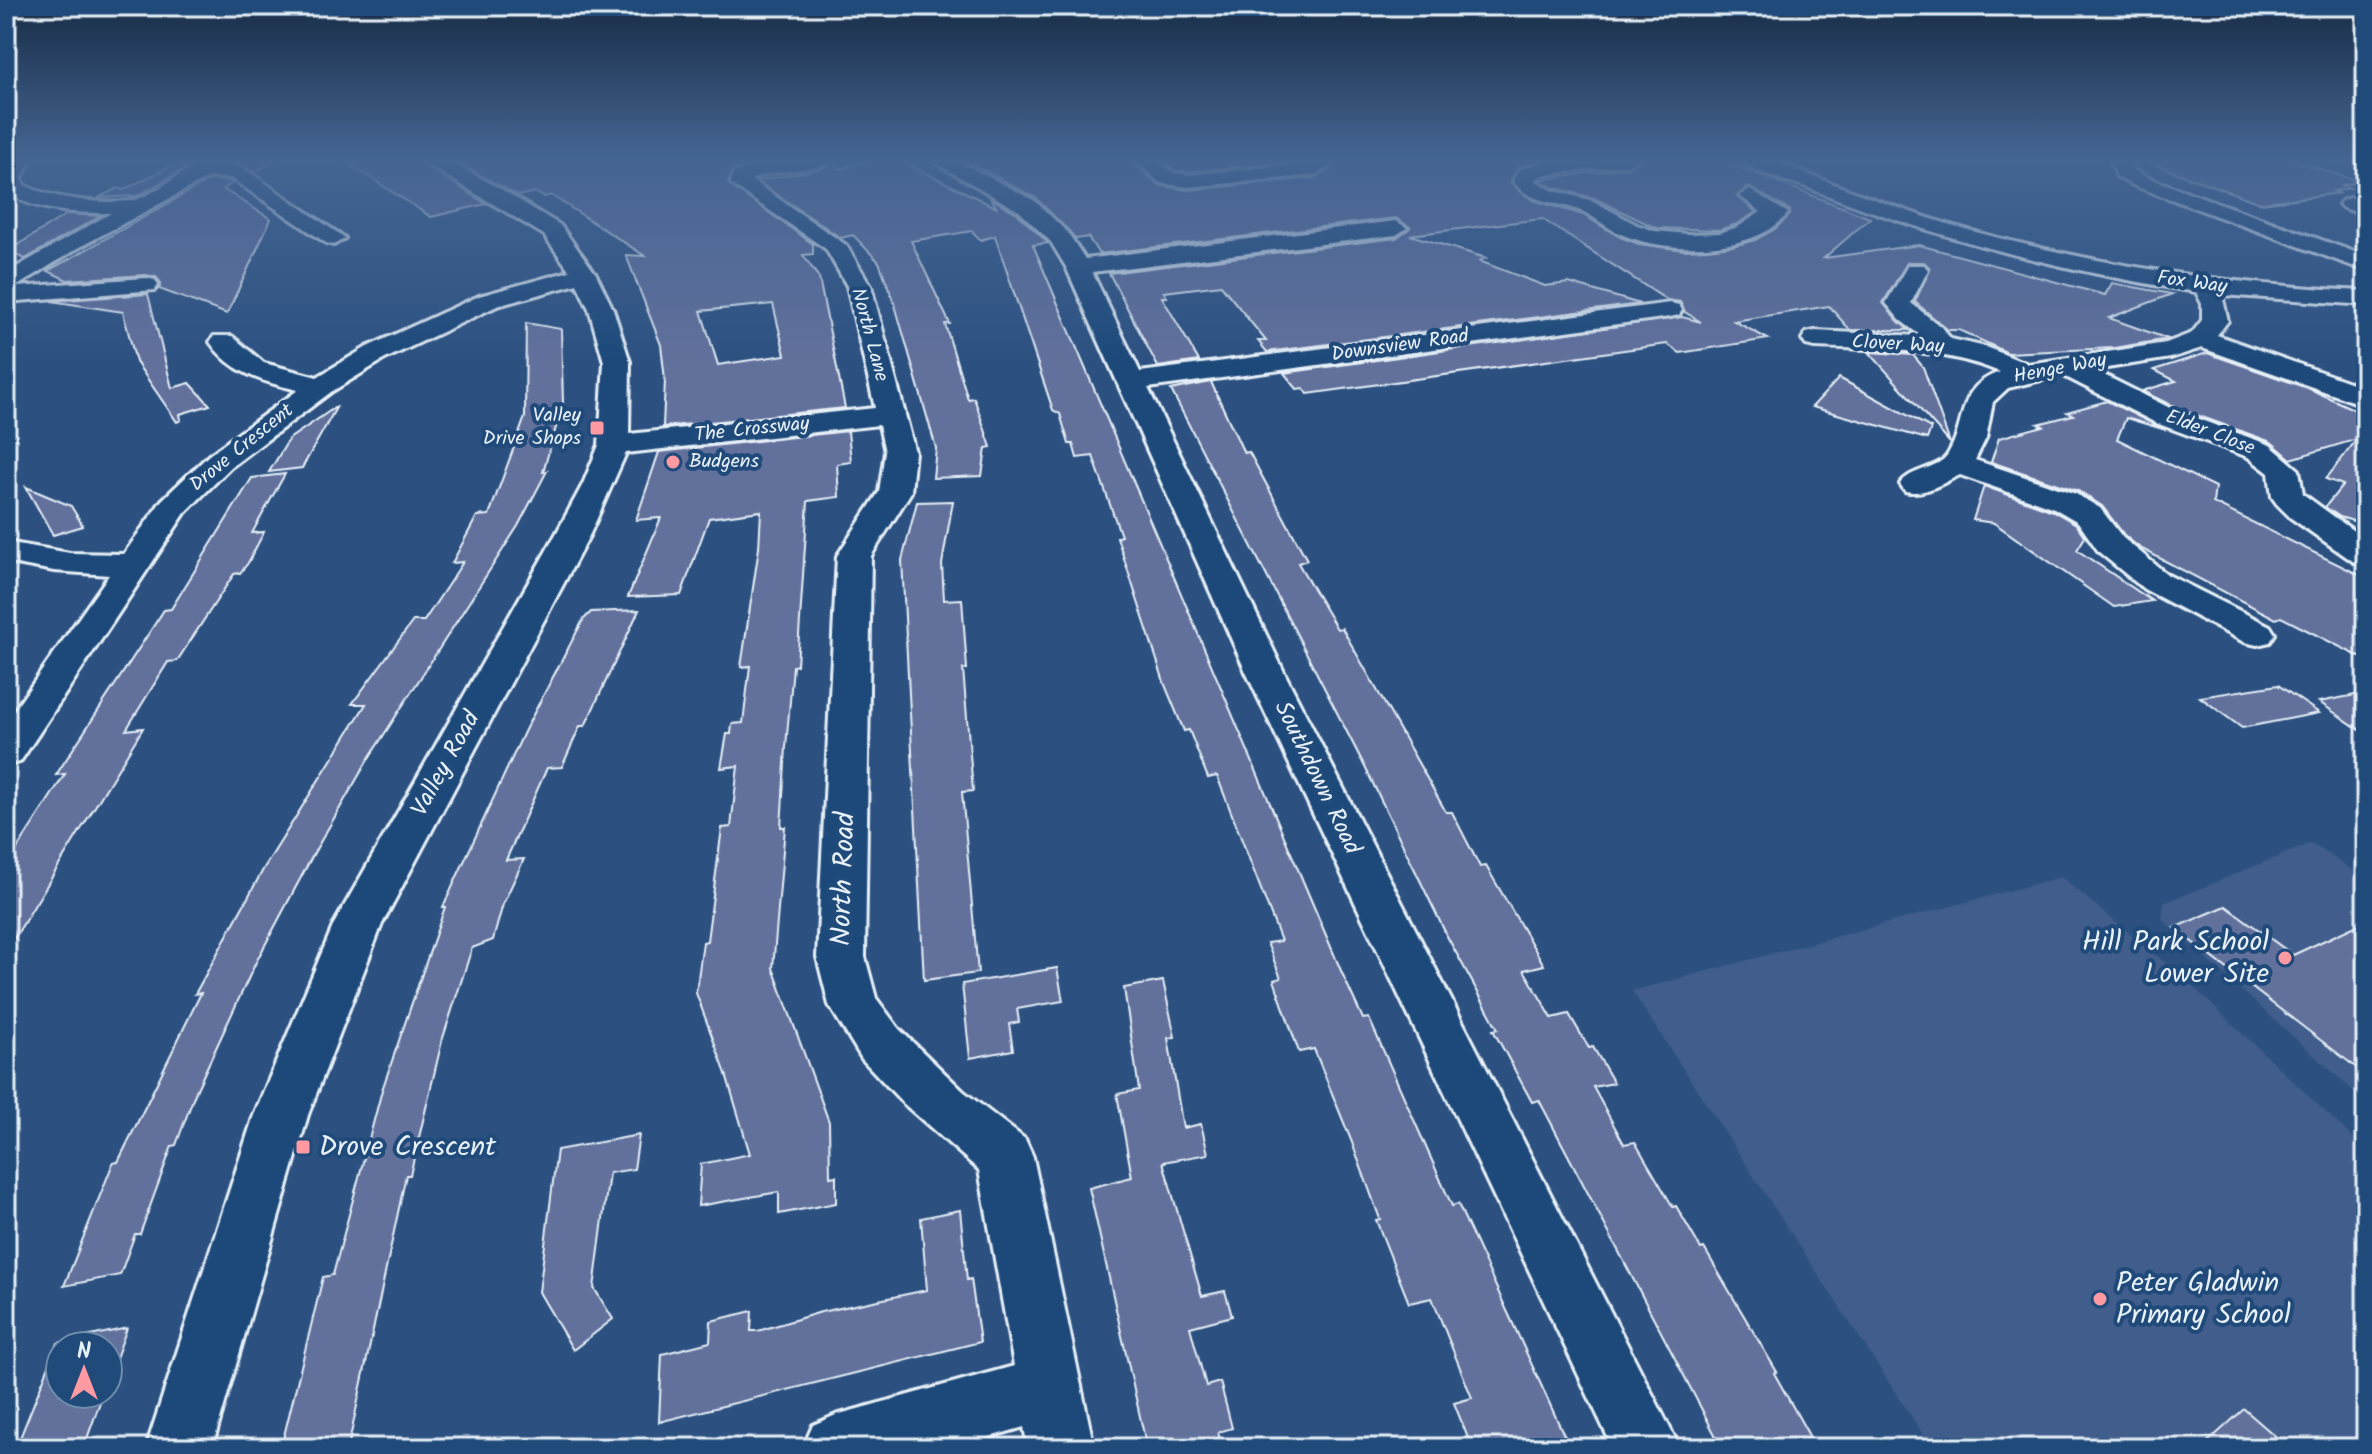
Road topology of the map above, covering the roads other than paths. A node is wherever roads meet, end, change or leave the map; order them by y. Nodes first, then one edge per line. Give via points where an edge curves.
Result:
1 (105, 226) edge
2 (316, 226) edge
3 (545, 226) edge
4 (805, 226) edge
5 (1047, 226) edge
6 (1622, 226) edge
7 (1752, 226) edge
8 (1936, 226) edge
9 (2262, 226) edge
10 (1396, 228) dead end
11 (334, 238) dead end
12 (1665, 239) junction
13 (1677, 262) dead end
14 (2366, 264) edge
15 (1078, 267) junction
16 (1916, 270) dead end
17 (584, 274) junction
18 (6, 283) edge
19 (146, 285) dead end
20 (2206, 286) junction
21 (6, 295) edge
22 (2366, 298) edge
23 (1670, 310) dead end
24 (1815, 339) dead end
25 (2201, 339) junction
26 (223, 342) dead end
27 (1941, 345) junction
28 (2333, 365) dead end
29 (2064, 366) junction
30 (2025, 373) junction
31 (2302, 373) junction
32 (1130, 382) junction
33 (321, 386) junction
34 (2366, 398) edge
35 (889, 415) junction
36 (614, 445) junction
37 (1958, 464) junction
38 (1916, 484) dead end
39 (895, 492) joint
40 (6, 552) edge
41 (2366, 555) edge
42 (135, 564) junction
43 (2257, 634) dead end
44 (6, 752) edge
45 (1055, 1418) edge
46 (179, 1448) edge
47 (836, 1448) edge
48 (1647, 1448) edge

1 - 18 street
2 - 11 street
3 - 17 street, Valley Road
4 - 35 street, North Lane via 835,245 859,286
5 - 15 street, Southdown Road
6 - 12 street
7 - 12 street via 1733,236
8 - 20 street, Fox Way via 2081,264
9 - 14 street
10 - 15 street
12 - 13 street via 1662,249
15 - 32 street, Southdown Road
16 - 27 street via 1898,303 1936,334
17 - 33 street, Drove Crescent via 460,312
17 - 36 street, Valley Road via 617,362
19 - 21 street
20 - 22 street, Fox Way
20 - 25 street via 2215,321
23 - 32 street, Downsview Road
24 - 27 street, Clover Way
25 - 29 street, Henge Way via 2171,350
25 - 31 street
26 - 33 street via 249,368
27 - 30 street, Clover Way
28 - 31 street
29 - 30 street, Henge Way
29 - 41 street, Elder Close via 2166,417 2259,451 2284,470 2288,497 2302,511
30 - 37 street, Henge Way via 1998,382 1979,400 1971,438
31 - 34 street
32 - 48 street, Southdown Road via 1265,672
33 - 42 street, Drove Crescent via 211,470 173,507
35 - 36 street, The Crossway
35 - 39 street, North Lane via 900,452
36 - 46 street, Valley Road via 573,534 358,924 281,1115
37 - 38 street
37 - 43 street via 2065,501 2089,515 2111,545 2156,582
39 - 45 street, North Road via 854,556 841,957 854,1005 883,1047 969,1130 1005,1157
40 - 42 street via 45,562
42 - 44 street, Drove Crescent
45 - 47 street

